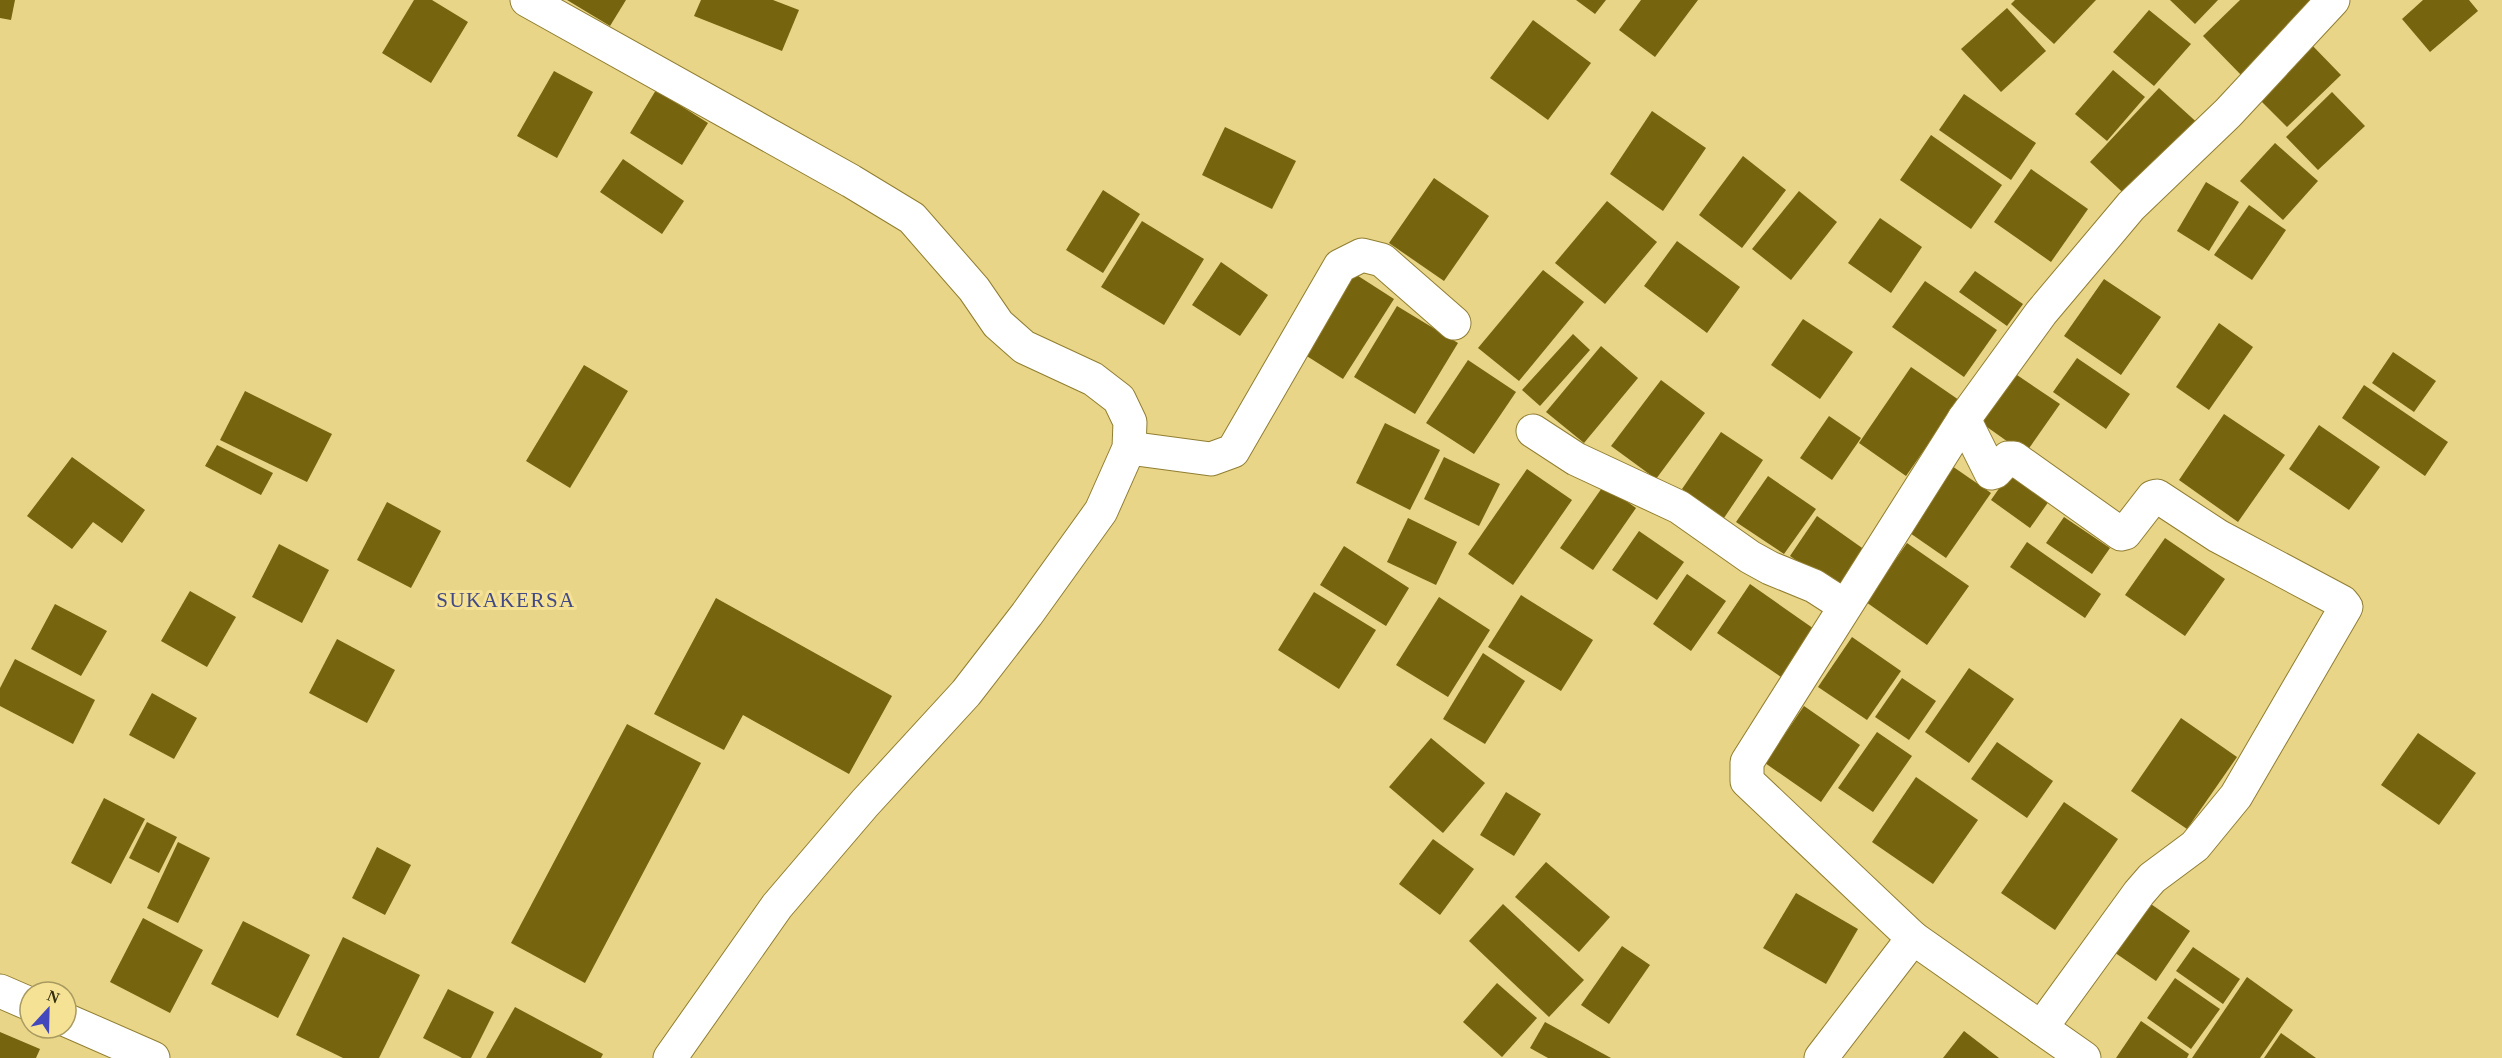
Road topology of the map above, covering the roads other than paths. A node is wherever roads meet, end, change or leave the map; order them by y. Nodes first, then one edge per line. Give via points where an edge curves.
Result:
1 (527, 0) edge
2 (2333, 0) edge
3 (1454, 323) dead end
4 (1965, 418) junction
5 (1533, 430) dead end
6 (1129, 448) junction
7 (1845, 606) junction
8 (1913, 938) junction
9 (0, 991) edge
10 (18, 999) edge
11 (78, 1025) edge
12 (2041, 1028) junction
13 (153, 1058) edge
14 (670, 1058) edge
15 (1821, 1058) edge
16 (2084, 1058) edge

1 - 6 street via 912,218 974,289 998,324 1024,347 1093,379 1119,399 1130,422
2 - 4 street via 2228,113 2131,206 2041,313
3 - 6 street via 1382,261 1362,255 1340,266 1233,451 1210,459
4 - 7 street
4 - 12 street via 1991,473 2008,458 2014,458 2121,534 2157,496 2218,536 2342,602 2346,608 2236,796 2195,846 2152,878 2139,893
5 - 7 street via 1576,459 1679,507 1770,568 1814,586
6 - 14 street via 1101,511 1027,614 966,693 777,906
7 - 8 street via 1747,762 1747,781
8 - 12 street
8 - 15 street
9 - 10 street
11 - 13 street
12 - 16 street

